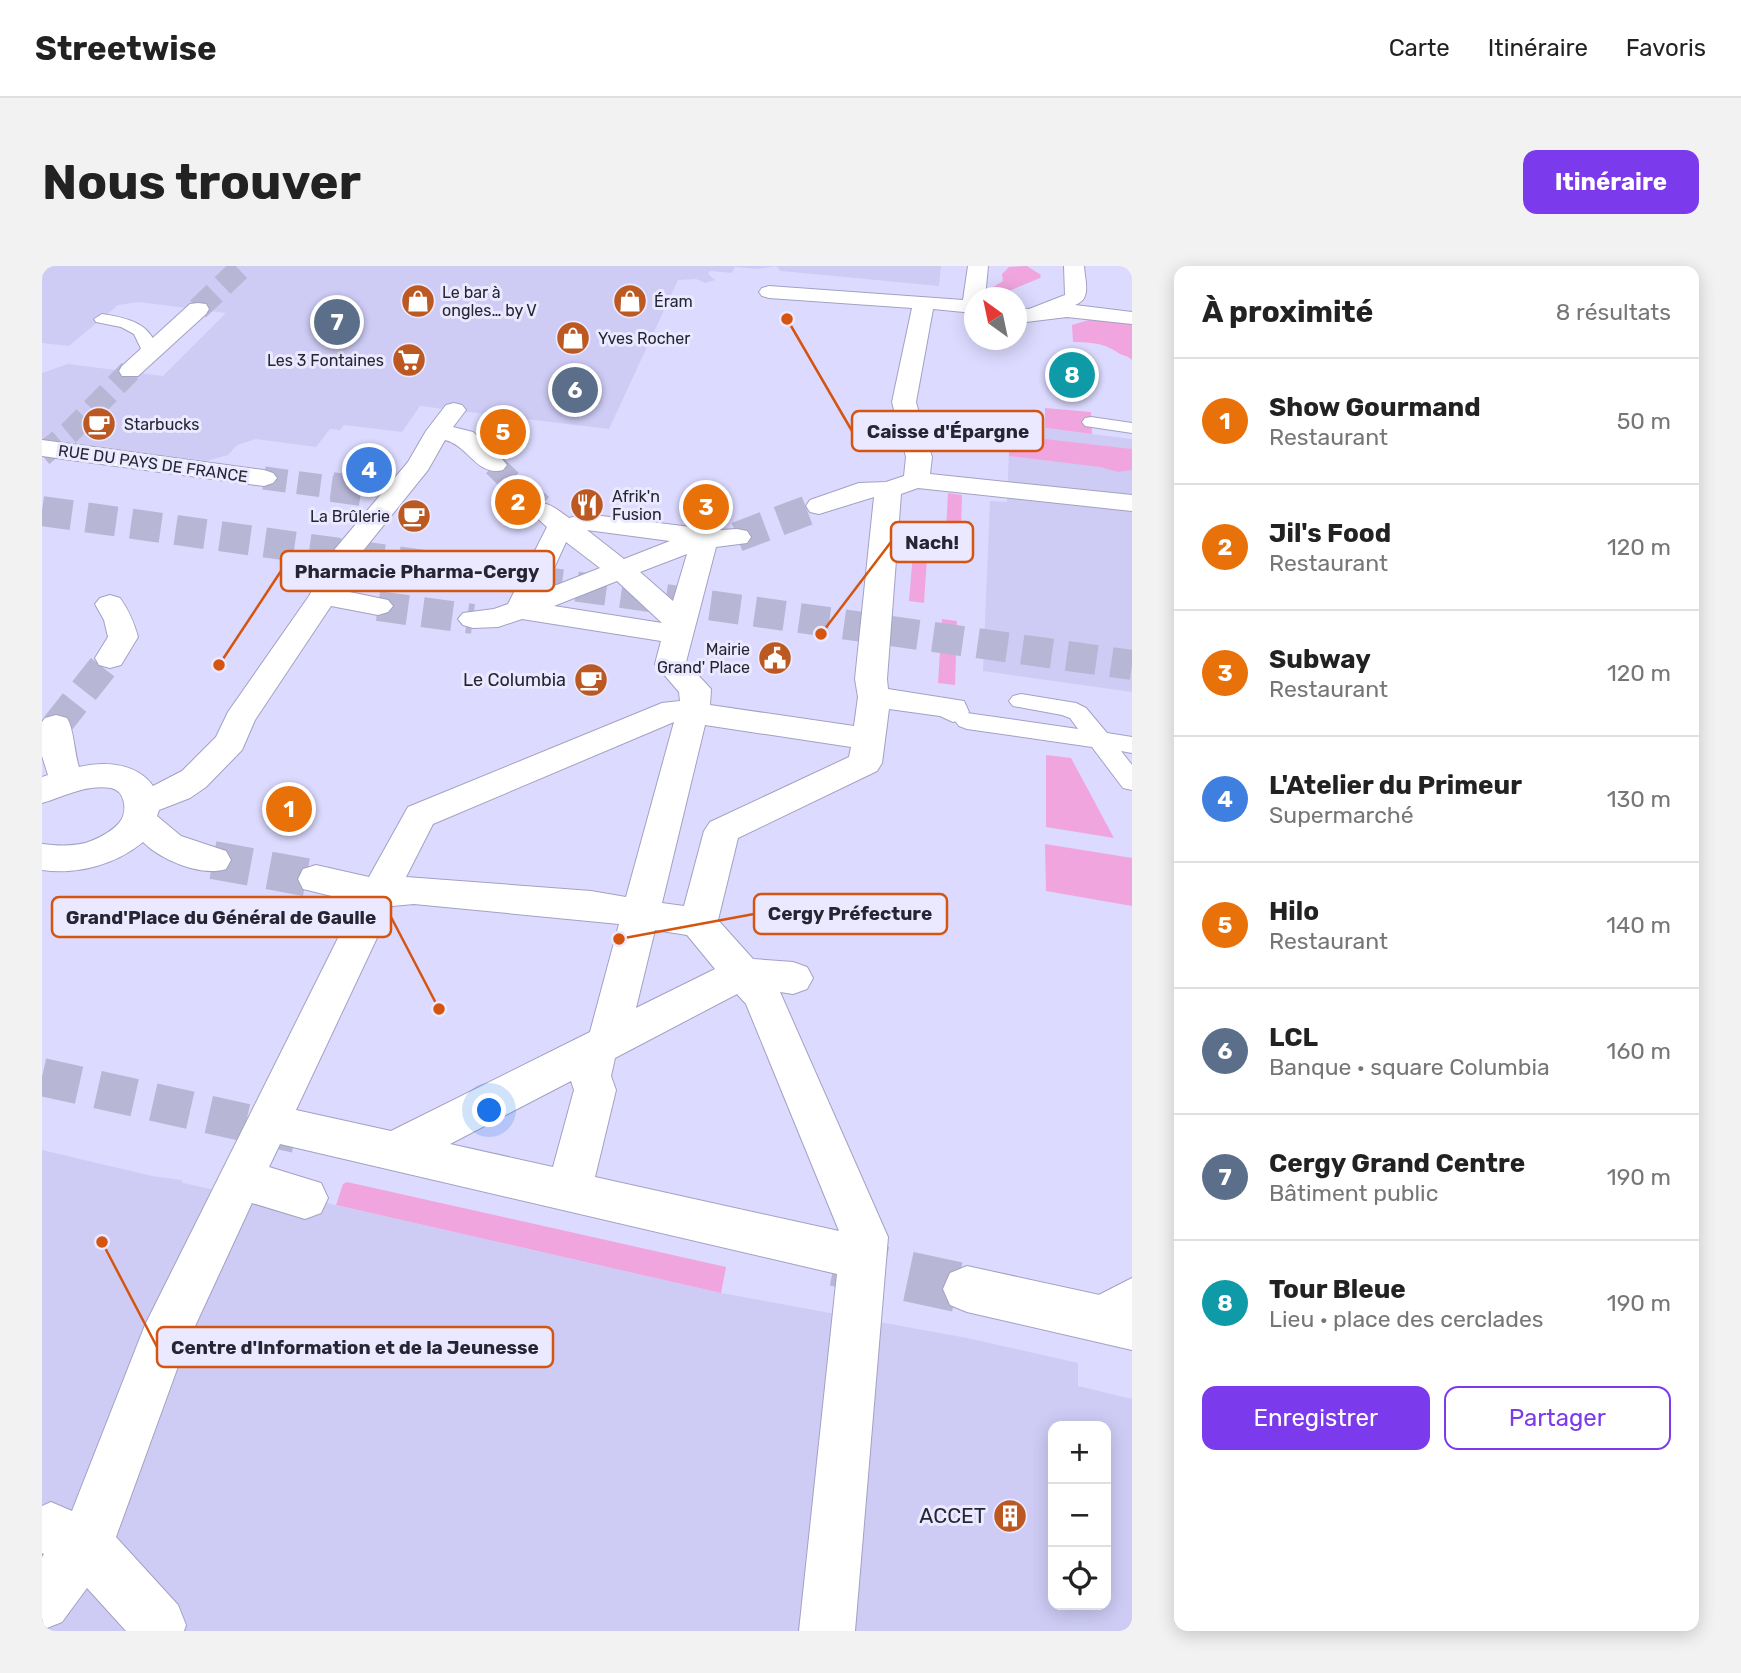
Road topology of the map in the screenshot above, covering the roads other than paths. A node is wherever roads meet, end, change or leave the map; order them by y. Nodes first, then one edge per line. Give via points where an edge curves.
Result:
1 (978, 266) edge
2 (1074, 266) edge
3 (976, 287) edge
4 (769, 292) dead end
5 (924, 302) junction
6 (1072, 304) junction
7 (964, 306) edge
8 (198, 309) tunnel mouth
9 (1027, 314) edge
10 (1132, 318) edge
11 (102, 319) dead end
12 (150, 352) junction
13 (130, 371) tunnel mouth
14 (454, 410) dead end
15 (1091, 422) dead end
16 (910, 425) junction
17 (1132, 428) edge
18 (1010, 429) dead end
19 (438, 431) junction
20 (42, 447) edge
21 (494, 464) tunnel mouth
22 (1009, 467) dead end
23 (908, 475) junction
24 (264, 478) tunnel mouth
25 (361, 491) tunnel mouth
26 (394, 496) junction
27 (1132, 503) edge
28 (820, 506) tunnel mouth
29 (541, 510) tunnel mouth
30 (565, 529) junction
31 (737, 537) tunnel mouth
32 (697, 540) junction
33 (621, 570) junction
34 (323, 596) junction
35 (110, 604) dead end
36 (378, 606) tunnel mouth
37 (520, 610) junction
38 (473, 619) tunnel mouth
39 (678, 629) junction
40 (110, 658) tunnel mouth
41 (874, 697) junction
42 (1021, 701) dead end
43 (693, 712) junction
44 (950, 712) joint
45 (56, 726) tunnel mouth
46 (869, 739) junction
47 (1101, 741) junction
48 (1132, 745) edge
49 (1132, 782) edge
50 (49, 787) edge
51 (139, 812) junction
52 (42, 857) edge
53 (213, 860) tunnel mouth
54 (316, 878) tunnel mouth
55 (380, 893) junction
56 (640, 914) junction
57 (698, 923) junction
58 (742, 973) junction
59 (793, 978) dead end
60 (602, 1045) junction
61 (269, 1123) junction
62 (395, 1151) junction
63 (242, 1180) junction
64 (569, 1191) junction
65 (305, 1198) dead end
66 (862, 1258) junction
67 (967, 1289) tunnel mouth
68 (1132, 1295) edge
69 (1112, 1321) edge
70 (68, 1537) junction
71 (42, 1602) edge
72 (158, 1625) dead end
73 (827, 1631) edge

1 - 3 street
2 - 6 street
4 - 5 street
5 - 7 street
5 - 16 street via 904,401
6 - 9 street
6 - 10 street
8 - 12 street
11 - 12 lane via 136,328 146,336
12 - 13 street
14 - 19 street
15 - 17 lane
16 - 18 street via 953,423
16 - 23 street
19 - 21 street via 464,437
19 - 26 street
20 - 24 street, RUE DU PAYS DE FRANCE
22 - 23 street
23 - 27 street
23 - 28 street
23 - 41 street via 871,679
25 - 26 street
26 - 34 street via 345,555
29 - 30 street
30 - 32 street via 585,522 691,535
30 - 33 street
30 - 37 street via 558,531
31 - 32 street
32 - 33 street
32 - 39 street via 703,545
33 - 37 street
33 - 39 street
34 - 36 street
34 - 51 street via 239,719 230,742 186,785
35 - 40 street via 123,637
37 - 38 street via 498,618
37 - 39 street
39 - 43 street via 670,664 695,689
41 - 44 street
41 - 46 street
42 - 47 lane via 1074,710
43 - 46 street
43 - 55 street via 673,710 420,816
43 - 56 street
44 - 47 lane
45 - 50 street
46 - 57 street via 865,763 722,831
47 - 48 lane
47 - 49 lane
50 - 51 street via 95,775 120,779 136,790
51 - 52 street via 126,836 102,852 71,859
51 - 53 street via 142,822 168,845
54 - 55 street
55 - 56 street via 427,891 591,905
55 - 61 street
56 - 57 street
56 - 60 street
57 - 58 street
58 - 59 street
58 - 60 street
58 - 66 street via 762,995 858,1220 865,1237
60 - 62 street
60 - 64 street via 590,1076 595,1090
61 - 62 street
61 - 63 street
62 - 64 street
63 - 65 street
63 - 70 street
64 - 66 street
66 - 73 street
67 - 69 street
68 - 69 lane
70 - 71 street
70 - 72 street

